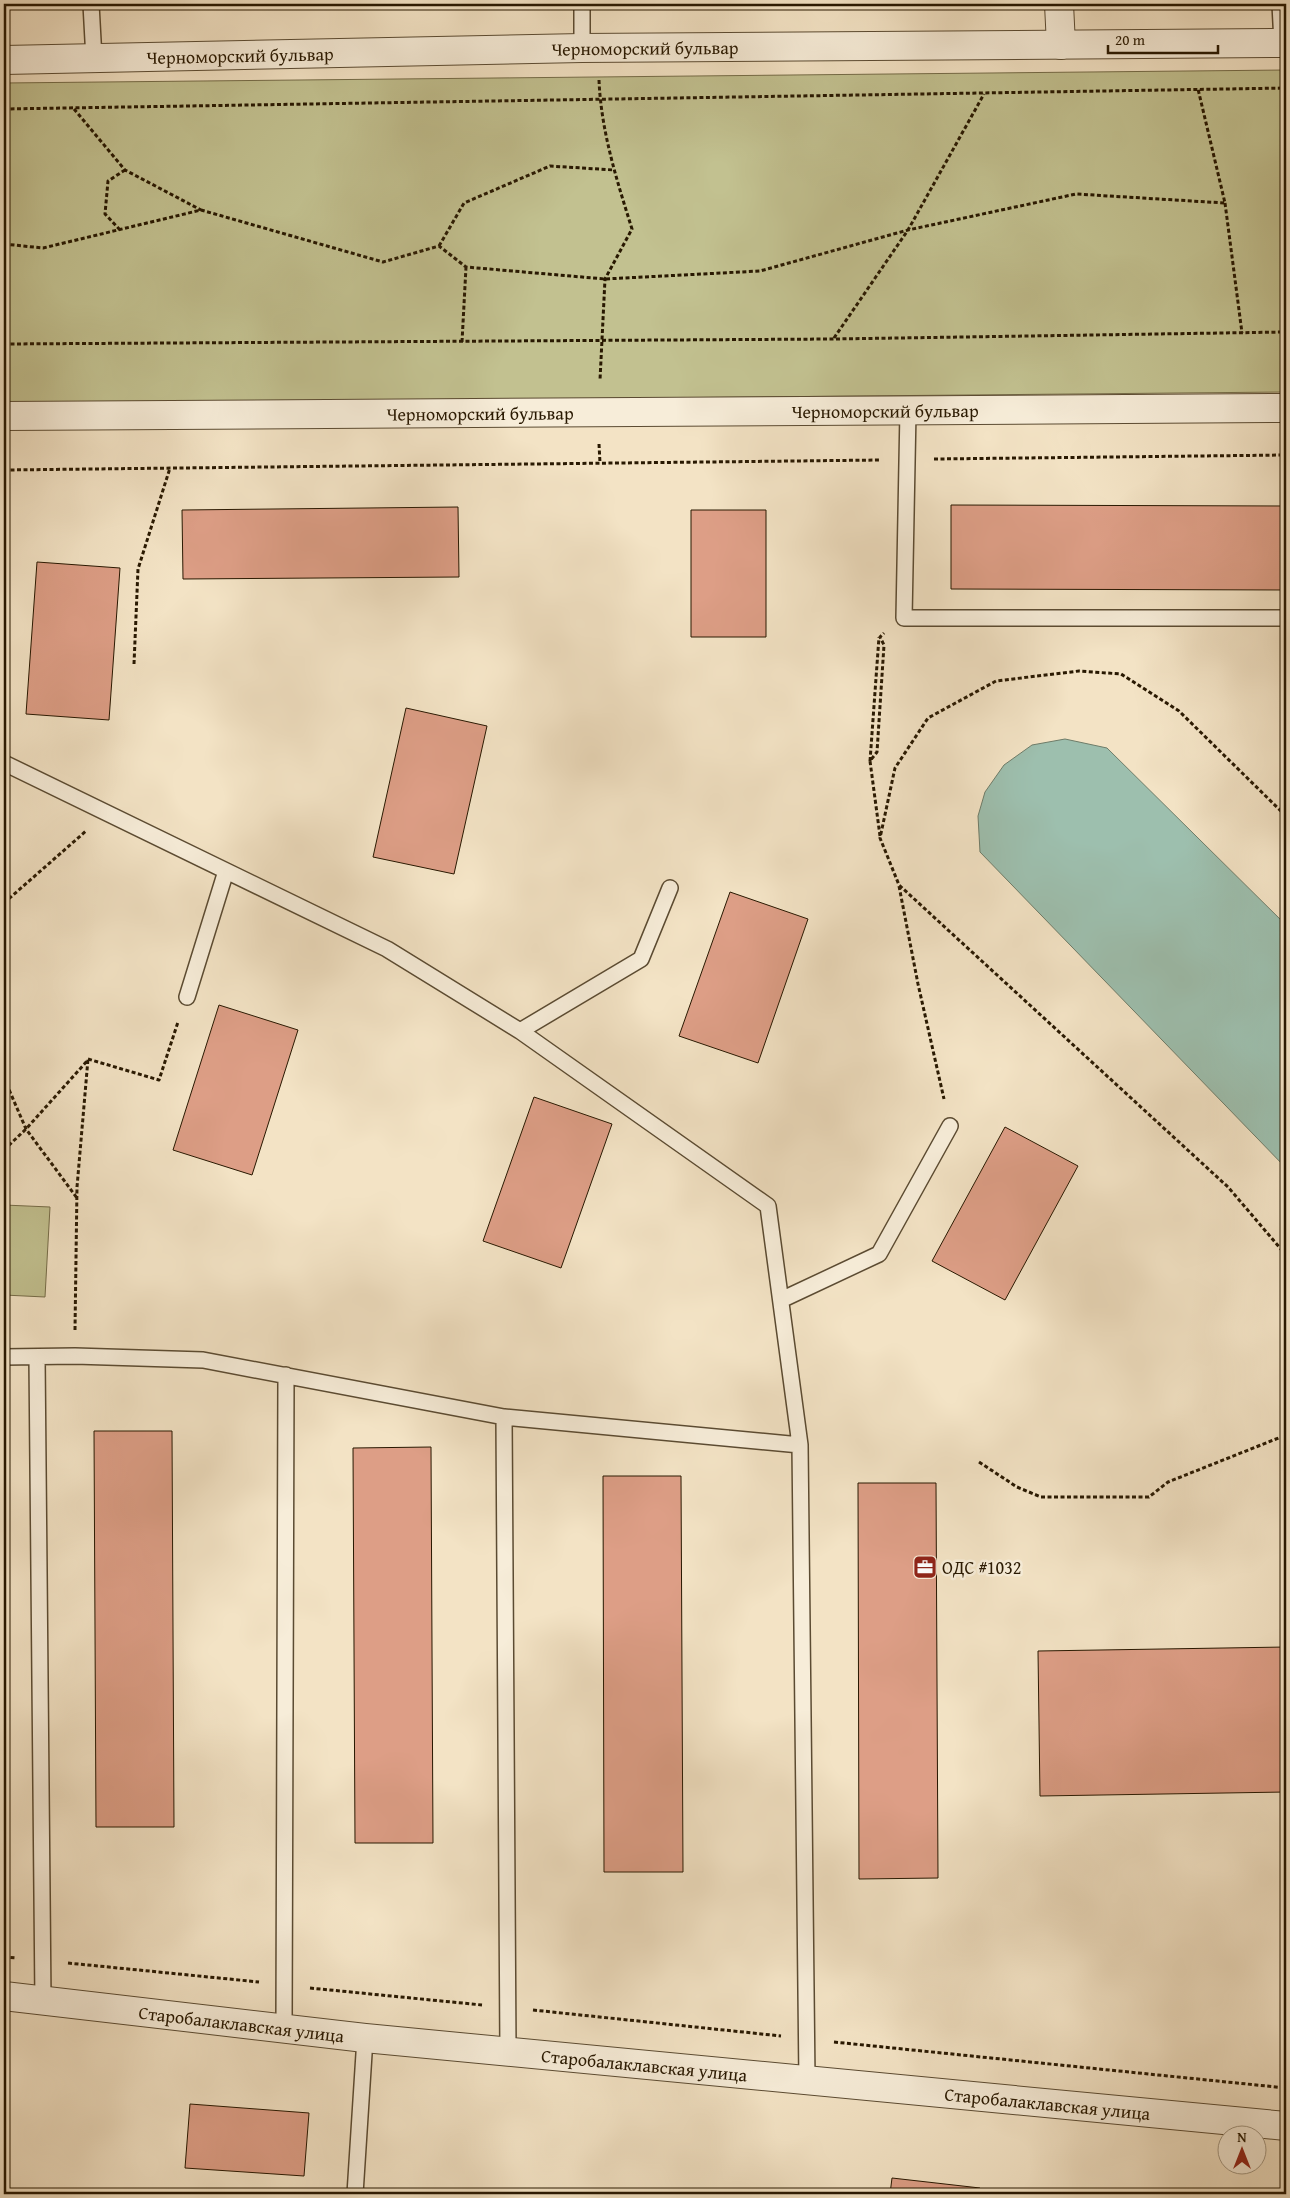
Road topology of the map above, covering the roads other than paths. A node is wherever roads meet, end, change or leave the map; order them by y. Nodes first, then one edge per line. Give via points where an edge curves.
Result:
1 (91, 4) edge
2 (582, 4) edge
3 (1058, 4) edge
4 (1280, 4) edge
5 (1284, 43) edge
6 (1060, 45) junction
7 (590, 48) junction
8 (94, 59) junction
9 (4, 60) edge
10 (1286, 408) edge
11 (908, 411) junction
12 (4, 416) edge
13 (1286, 618) edge
14 (4, 763) edge
15 (226, 871) junction
16 (670, 888) dead end
17 (187, 997) road end
18 (520, 1030) junction
19 (950, 1126) road end
20 (781, 1300) junction
21 (4, 1357) edge
22 (37, 1357) junction
23 (286, 1375) junction
24 (504, 1417) junction
25 (800, 1445) junction
26 (4, 1996) edge
27 (43, 2002) junction
28 (284, 2028) junction
29 (365, 2038) junction
30 (508, 2052) junction
31 (807, 2081) junction
32 (1286, 2126) edge
33 (355, 2194) edge

1 - 8 lane
2 - 7 lane
3 - 6 street
4 - 5 lane
5 - 6 street, Черноморский бульвар
6 - 7 street, Черноморский бульвар
7 - 8 street, Черноморский бульвар
8 - 9 street, Черноморский бульвар
10 - 11 street, Черноморский бульвар
11 - 12 street, Черноморский бульвар
11 - 13 lane via 904,618
14 - 15 lane
15 - 17 lane
15 - 18 lane via 387,949
16 - 18 lane via 641,959
18 - 20 lane via 768,1206
19 - 20 lane via 879,1254
20 - 25 lane
21 - 22 lane
22 - 23 lane via 203,1360
22 - 27 lane
23 - 24 lane
23 - 28 lane
24 - 25 lane
24 - 30 lane
25 - 31 lane
26 - 27 street, Старобалаклавская улица
27 - 28 street, Старобалаклавская улица
28 - 29 street, Старобалаклавская улица
29 - 30 street, Старобалаклавская улица
29 - 33 lane
30 - 31 street, Старобалаклавская улица
31 - 32 street, Старобалаклавская улица

